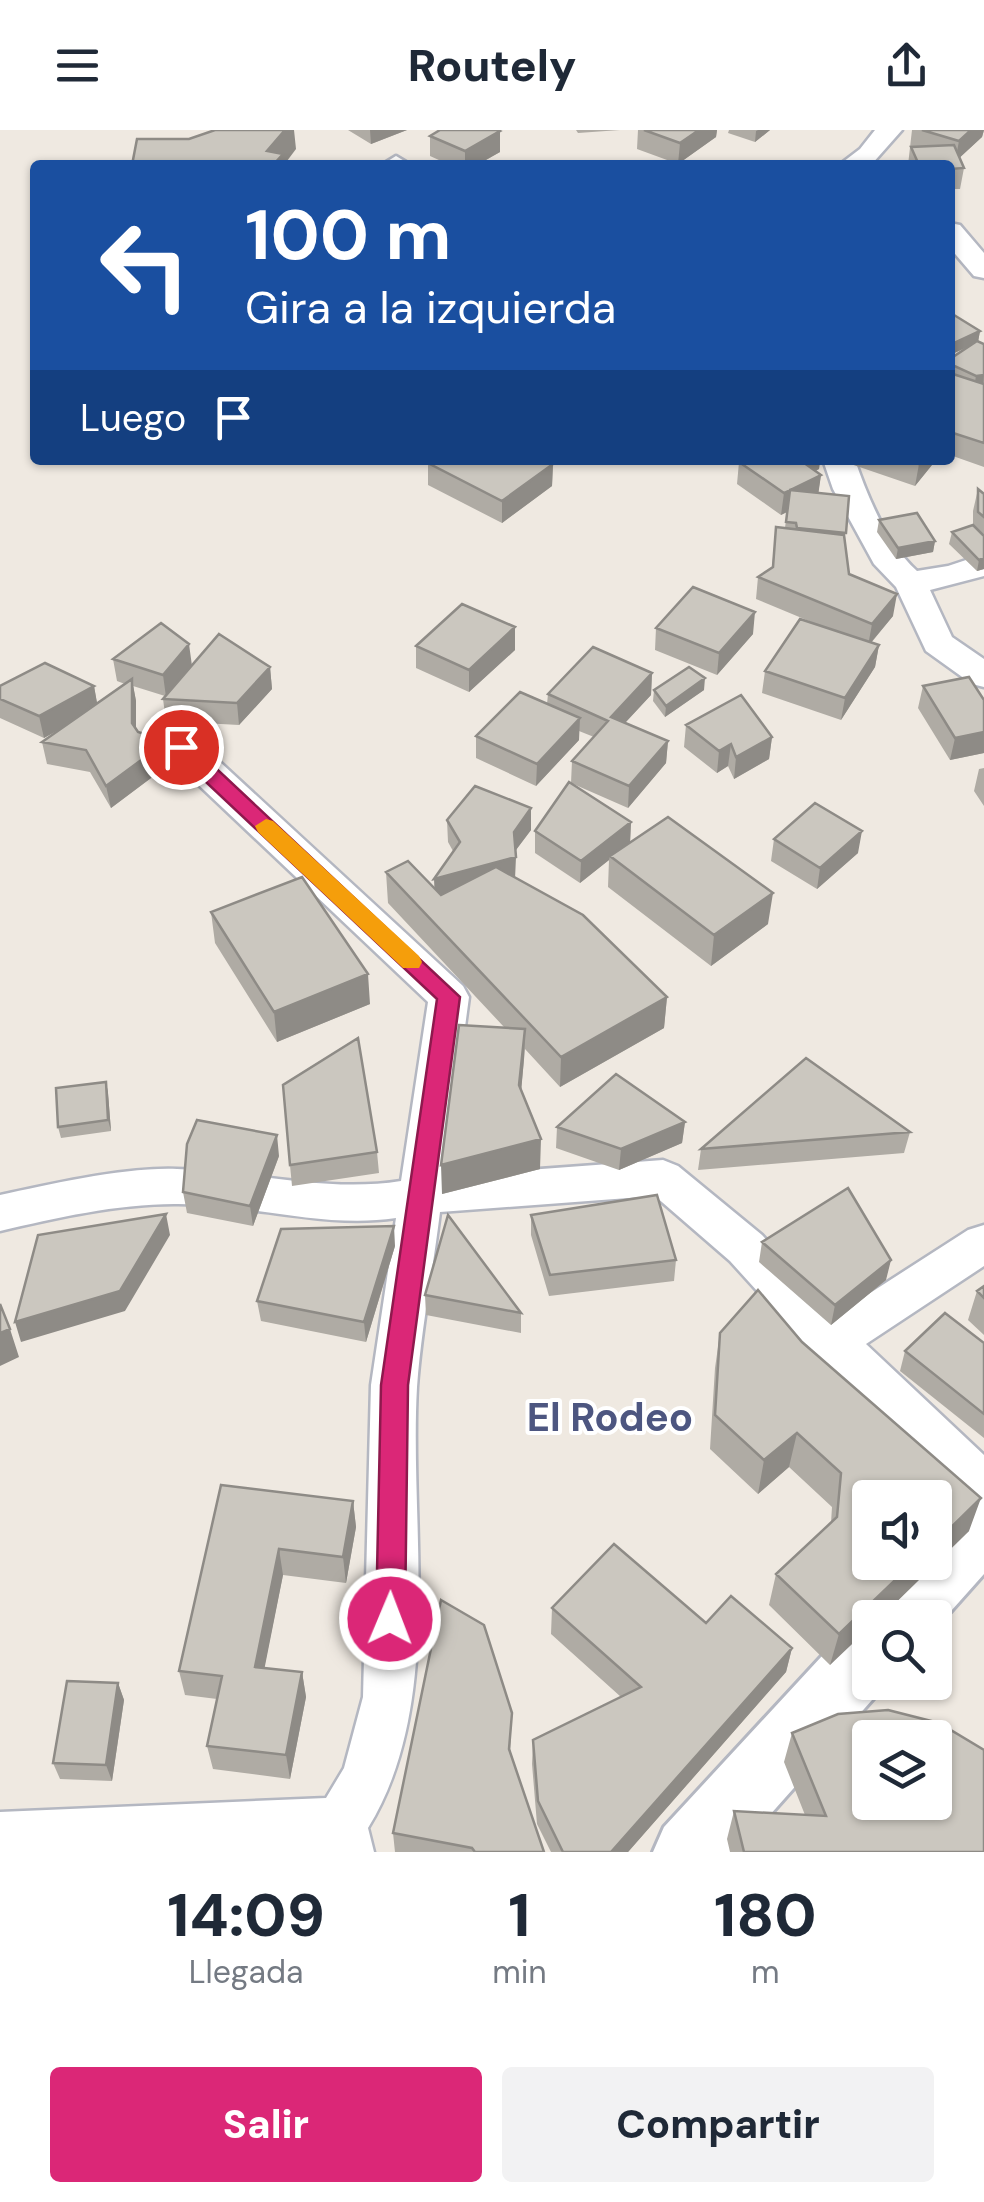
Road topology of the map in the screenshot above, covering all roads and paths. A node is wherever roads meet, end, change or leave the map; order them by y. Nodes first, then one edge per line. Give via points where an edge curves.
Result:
1 (889, 130) edge
2 (869, 160) edge
3 (955, 237) edge
4 (984, 270) edge
5 (841, 465) edge
6 (984, 564) edge
7 (910, 582) junction
8 (984, 676) edge
9 (181, 747) dead end
10 (420, 1196) junction
11 (0, 1213) edge
12 (984, 1244) edge
13 (832, 1342) junction
14 (984, 1486) edge
15 (984, 1528) edge
16 (918, 1600) edge
17 (852, 1673) edge
18 (343, 1838) edge
19 (0, 1839) edge
20 (690, 1852) edge

1 - 2 street
3 - 4 street
5 - 7 street via 890,564
6 - 7 street
7 - 8 street via 938,643
9 - 10 street via 449,997
10 - 11 street via 362,1205 174,1186
10 - 13 street via 663,1178 746,1248
10 - 18 street via 394,1385 389,1696 368,1779
12 - 13 street
13 - 14 street
15 - 16 street
17 - 20 street
18 - 19 street

